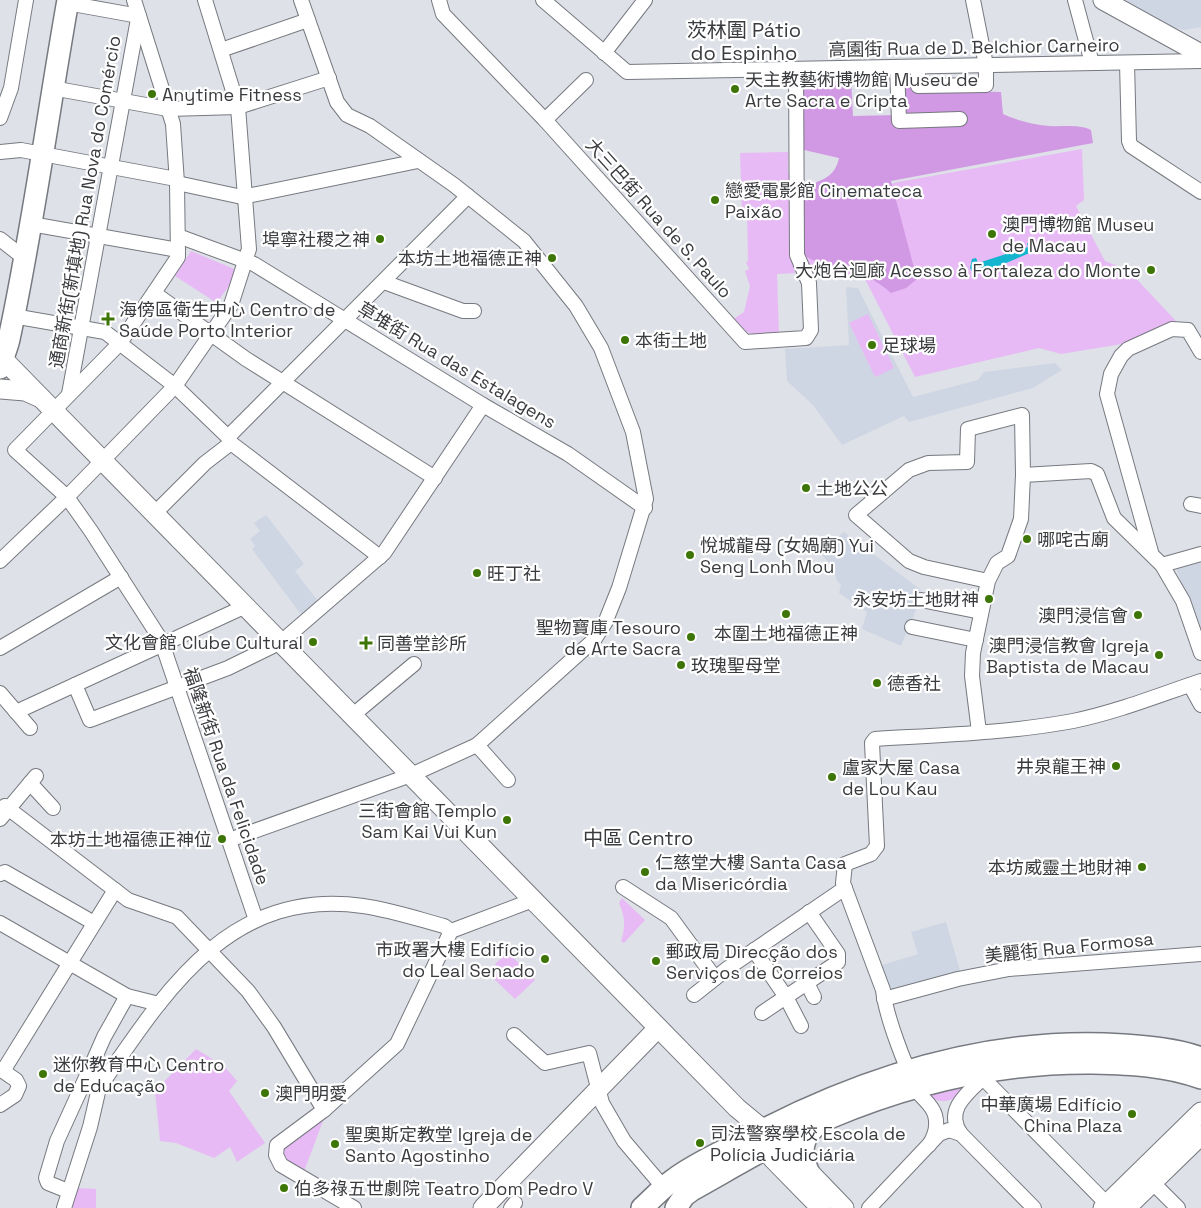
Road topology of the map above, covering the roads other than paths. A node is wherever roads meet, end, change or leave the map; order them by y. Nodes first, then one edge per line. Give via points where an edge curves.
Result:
1 (26, 0) edge
2 (134, 0) edge
3 (205, 0) edge
4 (301, 0) edge
5 (439, 0) edge
6 (543, 0) edge
7 (645, 0) edge
8 (973, 0) edge
9 (1075, 0) edge
10 (1103, 0) edge
11 (67, 2) edge
12 (139, 16) junction
13 (308, 20) junction
14 (221, 50) junction
15 (604, 53) junction
16 (1201, 54) edge
17 (1201, 61) edge
18 (1092, 63) junction
19 (1127, 63) junction
20 (986, 65) junction
21 (897, 67) junction
22 (918, 67) junction
23 (796, 69) junction
24 (328, 78) junction
25 (586, 80) dead end
26 (52, 88) junction
27 (123, 101) junction
28 (238, 107) junction
29 (168, 109) junction
30 (0, 118) edge
31 (960, 119) dead end
32 (545, 120) junction
33 (0, 152) edge
34 (41, 154) junction
35 (418, 161) junction
36 (111, 167) junction
37 (177, 181) junction
38 (1201, 192) edge
39 (245, 196) junction
40 (468, 196) junction
41 (31, 224) junction
42 (98, 236) junction
43 (0, 239) edge
44 (178, 243) junction
45 (19, 254) junction
46 (246, 260) junction
47 (384, 282) junction
48 (154, 294) junction
49 (474, 311) dead end
50 (13, 316) junction
51 (344, 320) junction
52 (82, 328) junction
53 (211, 334) junction
54 (120, 343) junction
55 (1201, 352) edge
56 (1, 363) edge
57 (283, 381) junction
58 (174, 386) junction
59 (0, 389) edge
60 (69, 394) junction
61 (49, 404) junction
62 (483, 405) junction
63 (230, 440) junction
64 (103, 459) junction
65 (1023, 475) junction
66 (435, 478) junction
67 (67, 498) junction
68 (644, 508) junction
69 (155, 513) junction
70 (1151, 552) junction
71 (1201, 554) edge
72 (380, 557) junction
73 (0, 561) edge
74 (1162, 565) junction
75 (121, 577) junction
76 (988, 580) junction
77 (921, 600) dead end
78 (246, 606) junction
79 (982, 612) junction
80 (912, 627) dead end
81 (976, 640) junction
82 (281, 642) junction
83 (163, 645) junction
84 (1, 646) edge
85 (1201, 653) edge
86 (414, 664) dead end
87 (1195, 683) edge
88 (75, 685) junction
89 (177, 687) junction
90 (0, 693) edge
91 (1201, 705) edge
92 (16, 712) junction
93 (352, 715) junction
94 (30, 728) dead end
95 (979, 732) junction
96 (477, 745) junction
97 (411, 774) junction
98 (508, 780) dead end
99 (53, 808) dead end
100 (4, 811) edge
101 (229, 840) junction
102 (0, 874) edge
103 (623, 887) dead end
104 (845, 888) junction
105 (114, 890) junction
106 (533, 900) junction
107 (809, 912) junction
108 (256, 920) junction
109 (94, 922) junction
110 (0, 923) edge
111 (451, 931) junction
112 (208, 950) junction
113 (754, 950) junction
114 (1201, 954) edge
115 (69, 963) junction
116 (715, 978) junction
117 (807, 983) junction
118 (694, 995) dead end
119 (127, 996) junction
120 (786, 997) junction
121 (814, 997) dead end
122 (884, 999) junction
123 (158, 1004) junction
124 (762, 1012) dead end
125 (801, 1026) dead end
126 (658, 1028) junction
127 (514, 1036) dead end
128 (1201, 1058) edge
129 (1010, 1059) junction
130 (93, 1062) junction
131 (1, 1070) edge
132 (987, 1075) junction
133 (1201, 1078) edge
134 (917, 1086) junction
135 (99, 1088) junction
136 (599, 1089) junction
137 (962, 1099) junction
138 (0, 1104) edge
139 (324, 1110) junction
140 (1201, 1112) edge
141 (818, 1123) junction
142 (954, 1132) junction
143 (1201, 1134) edge
144 (766, 1139) junction
145 (929, 1145) junction
146 (808, 1171) junction
147 (1152, 1182) junction
148 (664, 1188) junction
149 (68, 1191) junction
150 (1105, 1206) edge
151 (486, 1207) edge
152 (64, 1208) edge
153 (354, 1208) edge
154 (642, 1208) edge
155 (676, 1208) edge
156 (821, 1208) edge
157 (844, 1208) edge
158 (869, 1208) edge
159 (1034, 1208) edge
160 (1126, 1208) edge
161 (1178, 1208) edge

1 - 30 street via 11,88
2 - 12 street
3 - 14 street
4 - 13 street
5 - 32 street, 大三巴街 Rua de S. Paulo via 443,14
6 - 15 street
7 - 15 street
8 - 20 street
9 - 18 street
10 - 16 main road
11 - 12 street
11 - 26 main road
12 - 27 street, 通商新街(新填地) Rua Nova do Comércio
12 - 29 street
13 - 14 street
13 - 24 street
14 - 28 street
15 - 23 street, 高園街 Rua de D. Belchior Carneiro via 627,72
17 - 19 street, 高園街 Rua de D. Belchior Carneiro
18 - 19 street, 高園街 Rua de D. Belchior Carneiro
18 - 20 street, 高園街 Rua de D. Belchior Carneiro
19 - 38 street via 1131,146
20 - 22 street, 高園街 Rua de D. Belchior Carneiro
20 - 22 street via 986,85 918,86
21 - 22 street, 高園街 Rua de D. Belchior Carneiro
21 - 23 street, 高園街 Rua de D. Belchior Carneiro
21 - 31 street via 899,121
23 - 32 street, 大三巴街 Rua de S. Paulo via 797,255 809,283 810,334 799,339 745,342
24 - 28 street
24 - 35 street via 345,113 370,126
25 - 32 street
26 - 27 street
26 - 34 main road
27 - 29 street
27 - 36 street, 通商新街(新填地) Rua Nova do Comércio
28 - 29 street
28 - 39 street
29 - 37 street via 173,124
33 - 34 street via 18,149
34 - 36 street
34 - 41 main road
34 - 45 main road via 32,180
35 - 39 street
35 - 40 street
36 - 37 street
36 - 42 street, 通商新街(新填地) Rua Nova do Comércio
37 - 39 street
37 - 44 street
39 - 46 street via 249,249
40 - 47 street
40 - 68 street via 524,241 576,306 601,348 633,432 643,480
41 - 42 street, 草堆街 Rua das Estalagens
41 - 50 main road
42 - 44 street, 草堆街 Rua das Estalagens
42 - 52 street, 通商新街(新填地) Rua Nova do Comércio
43 - 45 street
44 - 46 street, 草堆街 Rua das Estalagens
44 - 48 street via 178,257
45 - 56 main road
46 - 51 street, 草堆街 Rua das Estalagens
46 - 53 street via 231,305
47 - 49 street via 463,311
47 - 51 street
48 - 53 street
48 - 54 street
50 - 52 street
50 - 56 main road
51 - 57 street
51 - 62 street, 草堆街 Rua das Estalagens
52 - 54 street via 105,332
52 - 60 street, 通商新街(新填地) Rua Nova do Comércio
53 - 57 street
53 - 58 street
54 - 58 street
54 - 60 street
55 - 70 street via 1188,330 1172,329 1128,350 1111,374 1107,394
56 - 61 main road
57 - 63 street
57 - 66 street
58 - 63 street
58 - 64 street
59 - 61 main road via 25,391
60 - 61 street
61 - 64 main road
61 - 67 street, 福隆新街 Rua da Felicidade via 15,450
62 - 66 street
62 - 68 street, 草堆街 Rua das Estalagens via 568,454
63 - 69 street
63 - 72 street
64 - 67 street
64 - 69 main road
65 - 70 street via 1095,472 1114,518
65 - 76 street via 1022,510 1011,550 997,563
65 - 76 street via 1022,415 968,429 967,462 918,466 909,470 856,515 910,561 924,567
66 - 72 street
67 - 73 street
67 - 75 street, 福隆新街 Rua da Felicidade
68 - 96 street via 619,588 605,623 594,640
69 - 78 main road
70 - 74 street
71 - 74 street
72 - 82 street
74 - 85 street via 1183,600
75 - 83 street, 福隆新街 Rua da Felicidade
75 - 84 street
76 - 79 street
77 - 79 street
78 - 82 main road
78 - 83 street
79 - 81 street
80 - 81 street
81 - 95 street via 972,676
82 - 89 street via 228,668
82 - 93 main road
83 - 88 street
83 - 89 street, 福隆新街 Rua da Felicidade
86 - 93 street
87 - 91 street
87 - 95 street via 1120,709 1073,721
88 - 89 street via 90,720
88 - 92 street
89 - 101 street, 福隆新街 Rua da Felicidade
90 - 92 street
92 - 94 street
93 - 97 main road
95 - 104 street via 875,739 871,748 877,842 874,852 845,864 842,874
96 - 97 street
96 - 98 street
97 - 101 street
97 - 106 main road
99 - 100 street via 33,779
100 - 105 street
101 - 108 street, 福隆新街 Rua da Felicidade
102 - 109 street via 5,872
103 - 116 street via 671,918
104 - 107 street
104 - 122 street
105 - 109 street
105 - 112 street via 131,902 174,915
106 - 111 street
106 - 126 main road
107 - 113 street
107 - 117 street via 839,958
108 - 111 street via 296,907 362,906 444,926
108 - 112 street
109 - 115 street
110 - 115 street
111 - 139 street via 397,1044
112 - 123 street
112 - 139 street via 248,991 274,1027
113 - 116 street
113 - 120 street
114 - 122 street, 美麗街 Rua Formosa via 1009,969 948,981
115 - 119 street
115 - 131 street
116 - 118 street
117 - 120 street
117 - 121 street
119 - 123 street
119 - 130 street
120 - 124 street
120 - 125 street
122 - 134 street
123 - 135 street
126 - 136 main road
126 - 144 main road
127 - 136 street via 546,1063 589,1053
128 - 129 main road via 1176,1051 1073,1044
129 - 132 main road
129 - 133 main road via 1172,1069
129 - 134 main road via 962,1057
130 - 135 street
130 - 149 street via 57,1141 46,1178 48,1183
131 - 138 street via 19,1086 16,1095
132 - 134 main road
132 - 137 street
132 - 150 street
134 - 137 street via 932,1104 944,1106
134 - 141 main road
134 - 144 main road via 826,1099
134 - 145 street via 934,1111 935,1134
135 - 149 street via 90,1127
136 - 148 street via 602,1103 624,1141
136 - 151 main road
137 - 142 street via 954,1116
139 - 153 street via 280,1140 276,1155 281,1165
140 - 150 main road
141 - 144 main road
141 - 146 main road via 810,1131 802,1151
142 - 145 street via 940,1133
142 - 159 street
143 - 147 main road
144 - 146 main road
144 - 148 main road via 676,1177
144 - 155 main road via 689,1192
144 - 156 main road
145 - 158 street
146 - 157 main road
147 - 160 main road
147 - 161 street
148 - 154 main road
149 - 152 street

